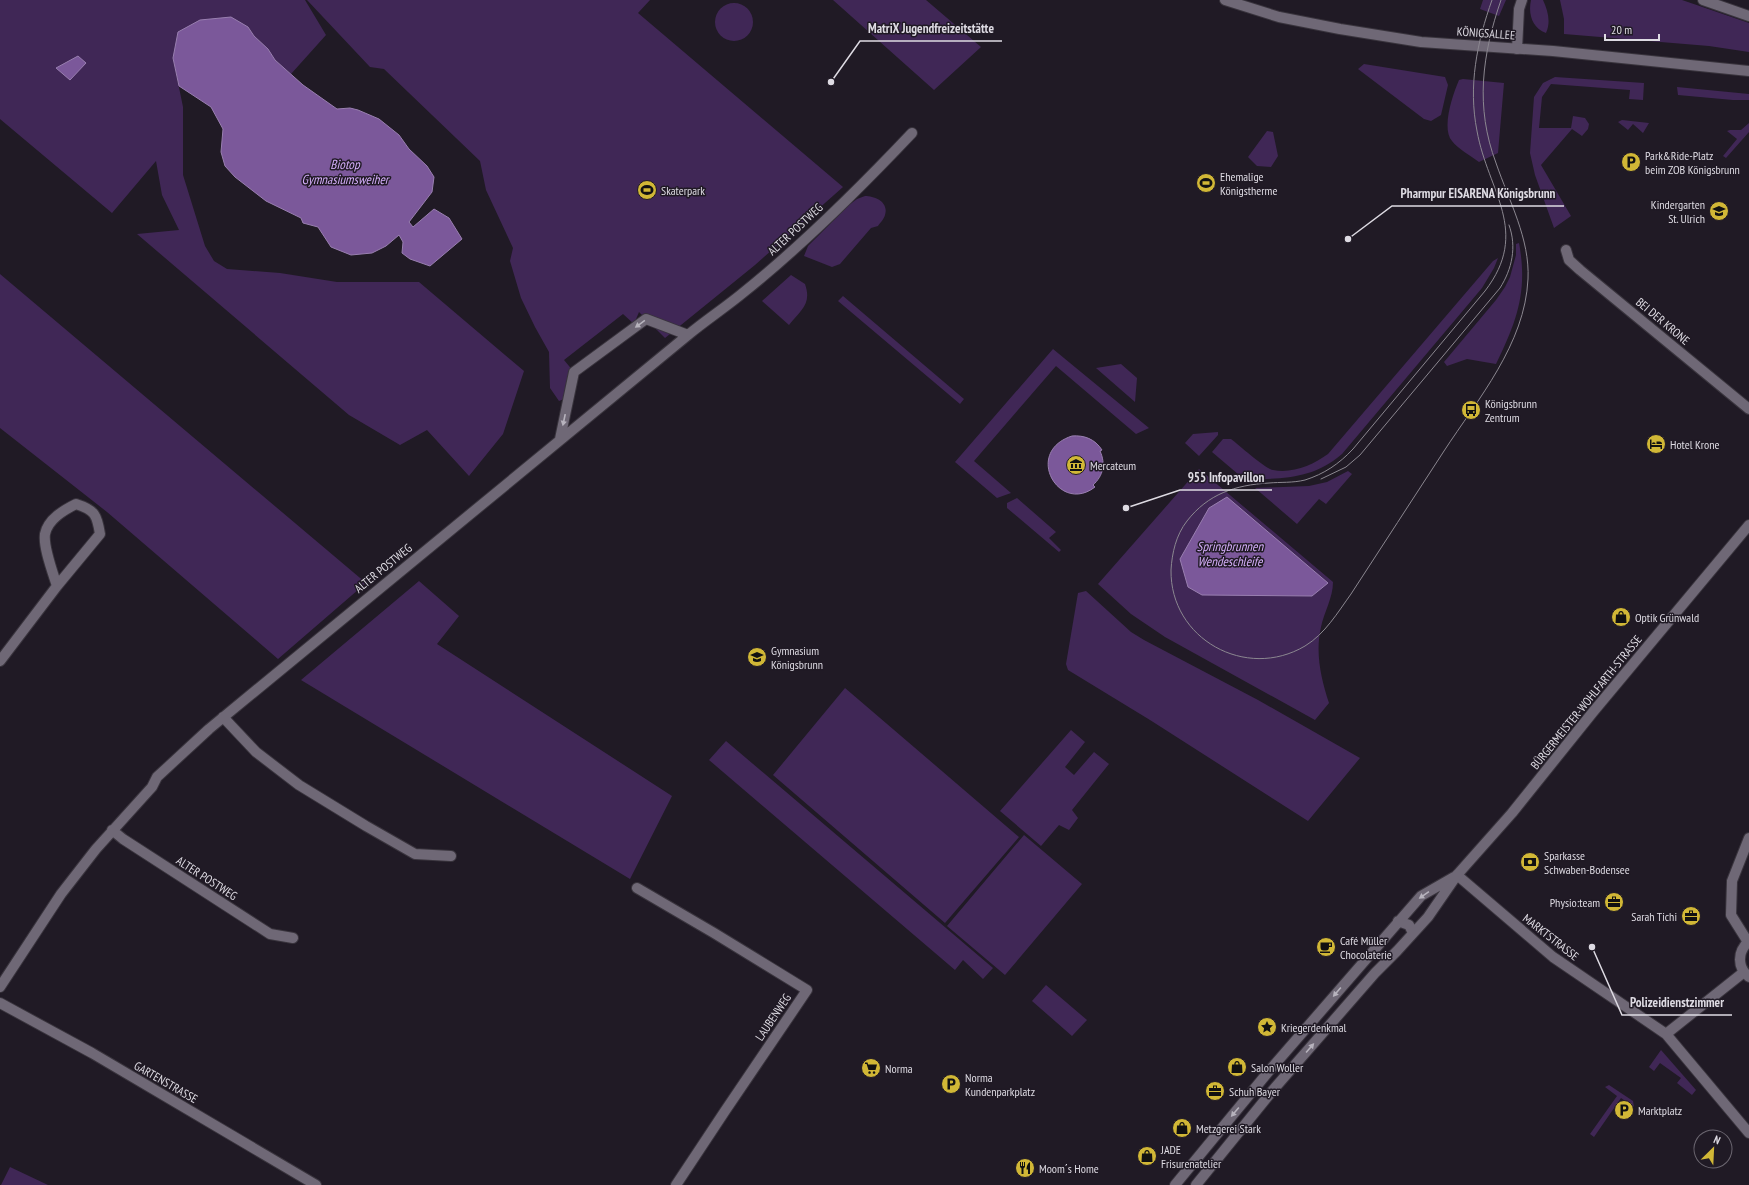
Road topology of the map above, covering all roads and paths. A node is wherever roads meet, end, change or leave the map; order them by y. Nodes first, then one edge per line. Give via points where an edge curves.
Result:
1 (1225, 0) edge
2 (1522, 0) edge
3 (1703, 0) edge
4 (1749, 16) edge
5 (1517, 49) junction
6 (1749, 71) edge
7 (912, 133) dead end
8 (1566, 250) dead end
9 (688, 335) junction
10 (1749, 408) edge
11 (560, 439) junction
12 (1749, 525) edge
13 (57, 586) junction
14 (0, 661) edge
15 (222, 717) junction
16 (112, 830) junction
17 (1749, 838) edge
18 (451, 856) dead end
19 (1457, 875) junction
20 (636, 888) dead end
21 (1398, 921) junction
22 (1413, 933) junction
23 (292, 938) dead end
24 (1749, 942) edge
25 (1746, 974) edge
26 (0, 987) edge
27 (0, 1003) edge
28 (1666, 1034) junction
29 (1749, 1133) edge
30 (316, 1185) edge
31 (676, 1185) edge
32 (1176, 1185) edge
33 (1196, 1185) edge

1 - 5 street, KÖNIGSALLEE via 1279,17 1340,29 1421,42
2 - 5 street via 1519,9
3 - 4 street
5 - 6 street, KÖNIGSALLEE
7 - 9 street, ALTER POSTWEG via 868,179 786,256
8 - 10 street, BEI DER KRONE via 1569,260 1580,270
9 - 11 street, ALTER POSTWEG
9 -> 11 street via 646,319 574,372
11 - 15 street, ALTER POSTWEG via 444,537
12 - 19 street, BÜRGERMEISTER-WOHLFARTH-STRASSE via 1512,813
13 - 13 street via 100,534 97,517 87,508 76,504 63,510 52,521 45,534 47,554
13 - 14 street
15 - 16 street, ALTER POSTWEG via 157,777 152,788
15 - 18 street via 256,752 299,785 360,823 415,854
16 - 23 street, ALTER POSTWEG via 123,840 270,934
16 - 26 street, ALTER POSTWEG via 61,894
17 - 24 street via 1732,881 1731,915
19 -> 21 street, BÜRGERMEISTER-WOHLFARTH-STRASSE via 1420,896
19 - 22 street, BÜRGERMEISTER-WOHLFARTH-STRASSE via 1435,908
19 - 28 street, MARKTSTRASSE via 1553,957
20 - 31 street, LAUBENWEG via 807,990
21 - 22 street via 1409,925
21 -> 32 street, BÜRGERMEISTER-WOHLFARTH-STRASSE via 1269,1071
33 -> 22 street, BÜRGERMEISTER-WOHLFARTH-STRASSE via 1282,1080
24 - 25 street via 1744,946 1739,959
25 - 28 street
27 - 30 street, GARTENSTRASSE via 92,1053
28 - 29 street, MARKTSTRASSE

